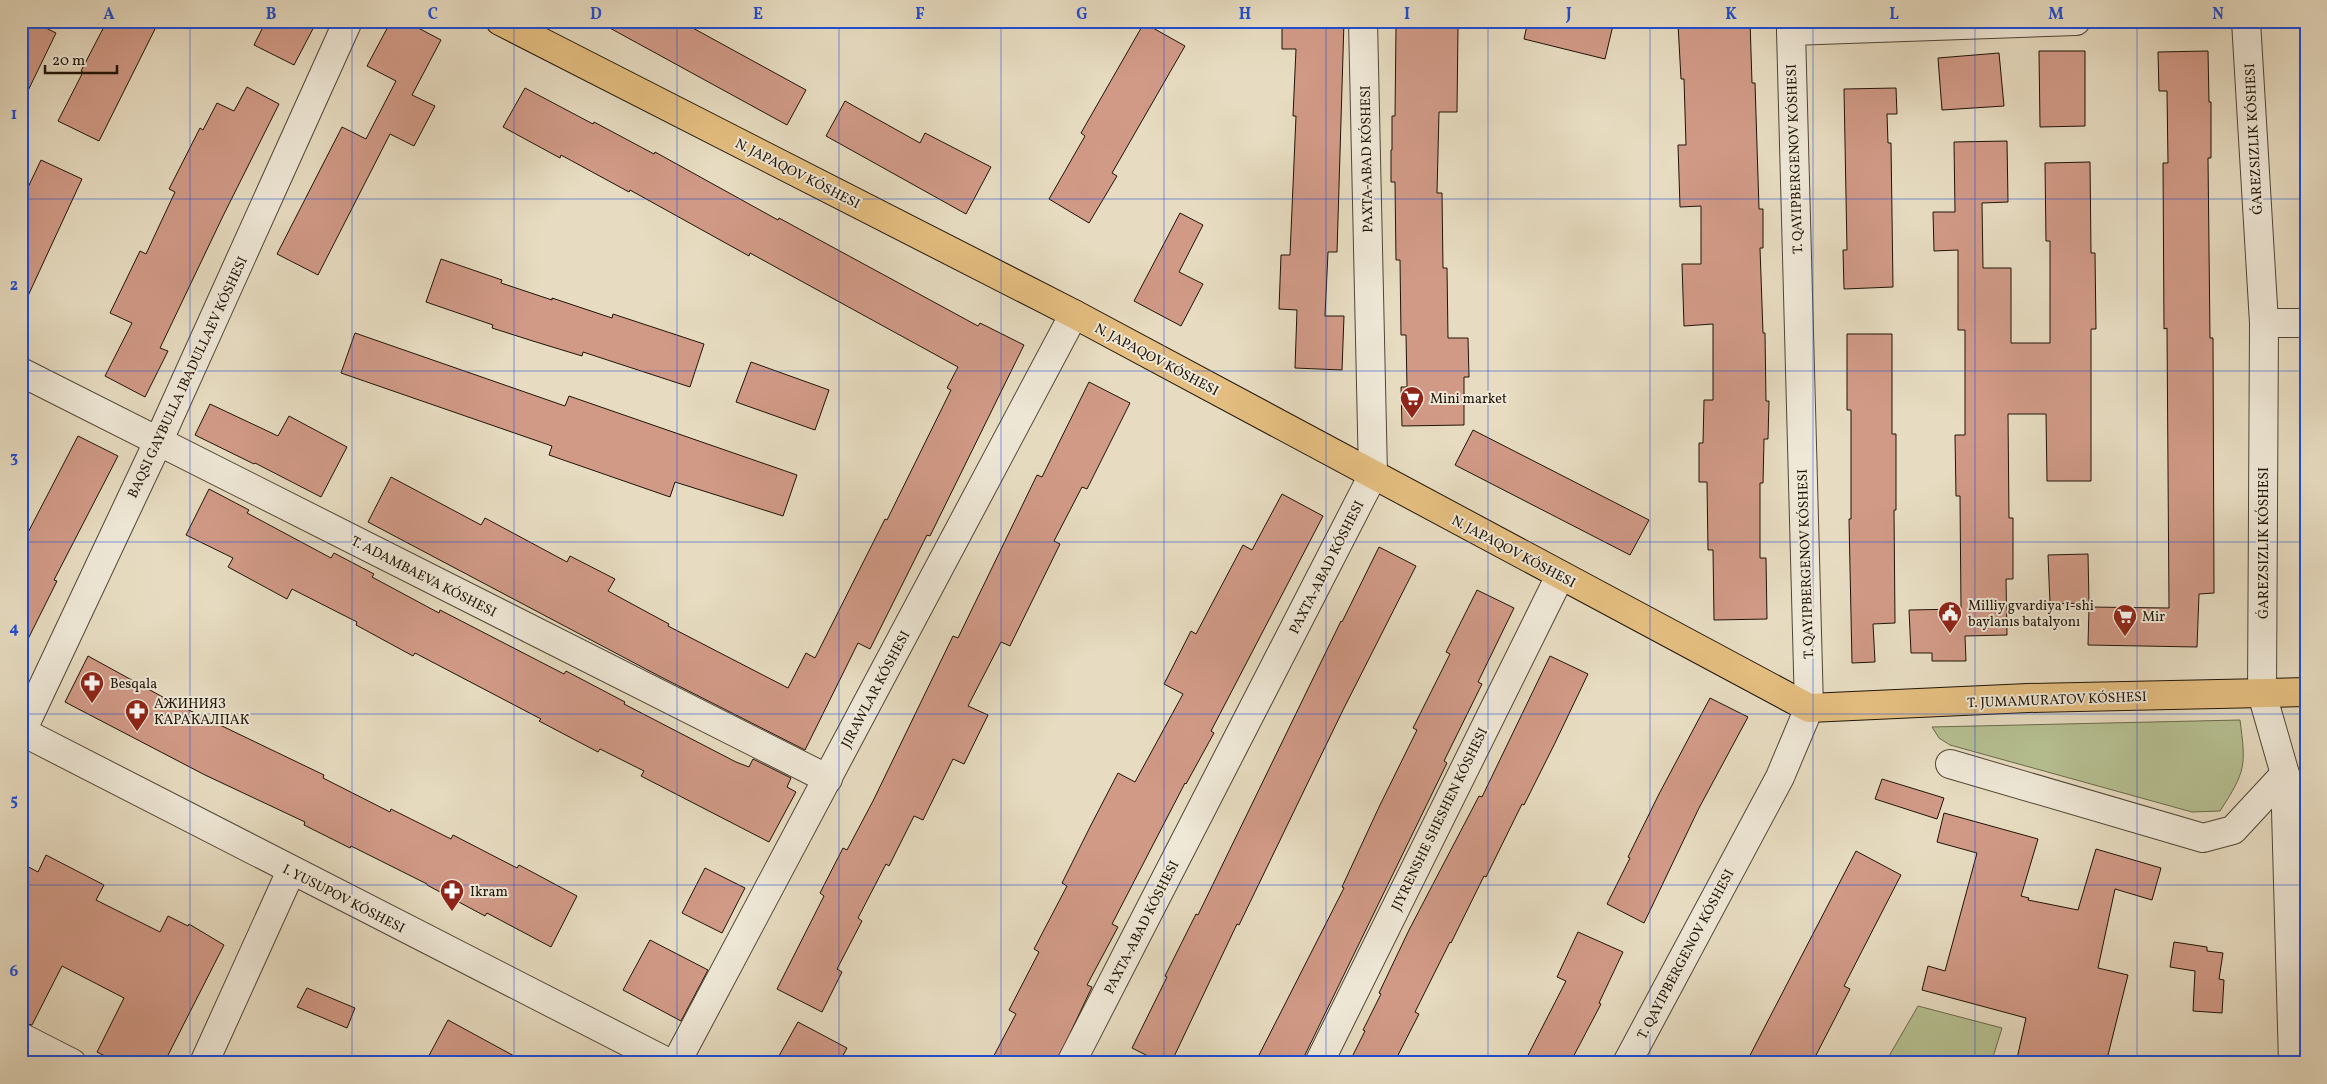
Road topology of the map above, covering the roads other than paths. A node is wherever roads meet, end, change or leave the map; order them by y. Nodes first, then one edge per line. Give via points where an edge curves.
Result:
1 (348, 21) edge
2 (500, 21) edge
3 (1362, 21) edge
4 (2076, 21) edge
5 (2246, 21) edge
6 (1791, 26) edge
7 (1074, 314) junction
8 (2306, 322) edge
9 (2264, 323) junction
10 (21, 372) edge
11 (158, 442) junction
12 (1373, 475) junction
13 (1560, 576) junction
14 (2306, 692) edge
15 (2262, 694) junction
16 (1809, 708) junction
17 (21, 731) edge
18 (1950, 764) dead end
19 (2285, 774) junction
20 (828, 779) junction
21 (291, 871) junction
22 (21, 1037) edge
23 (72, 1063) edge
24 (204, 1063) edge
25 (669, 1063) edge
26 (676, 1063) edge
27 (1071, 1063) edge
28 (1319, 1063) edge
29 (1627, 1063) edge
30 (2293, 1063) edge

1 - 11 street
2 - 7 main road, N. JAPAQOV KÓSHESI
3 - 12 street, PAXTA-ABAD KÓSHESI
4 - 6 street
5 - 9 street, ǴAREZSIZLIK KÓSHESI
6 - 16 street
7 - 12 main road, N. JAPAQOV KÓSHESI
7 - 20 street
8 - 9 street
9 - 15 street, ǴAREZSIZLIK KÓSHESI
10 - 11 street, T. ADAMBAEVA KÓSHESI
11 - 17 street
11 - 20 street, T. ADAMBAEVA KÓSHESI
12 - 13 main road, N. JAPAQOV KÓSHESI
12 - 27 street, PAXTA-ABAD KÓSHESI
13 - 16 main road, N. JAPAQOV KÓSHESI
13 - 28 street, JIYRENSHE SHESHEN KÓSHESI
14 - 15 main road, T. JUMAMURATOV KÓSHESI
15 - 16 main road, T. JUMAMURATOV KÓSHESI via 2028,698
15 - 19 street, ǴAREZSIZLIK KÓSHESI
16 - 29 street via 1780,777
17 - 21 street, I. YUSUPOV KÓSHESI
18 - 19 street via 2203,838 2233,830
19 - 30 street, ǴAREZSIZLIK KÓSHESI
20 - 26 street
21 - 24 street
21 - 25 street, I. YUSUPOV KÓSHESI
22 - 23 street

